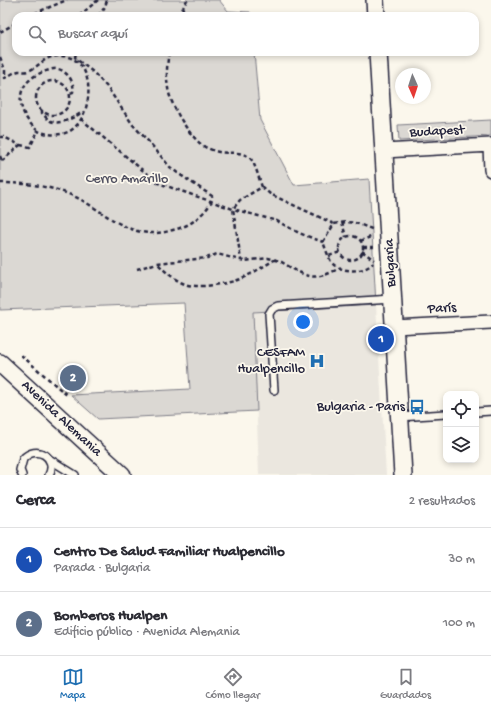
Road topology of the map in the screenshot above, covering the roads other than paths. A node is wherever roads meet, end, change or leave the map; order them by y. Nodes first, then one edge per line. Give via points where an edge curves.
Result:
1 (375, 0) edge
2 (376, 12) edge
3 (378, 56) edge
4 (490, 146) edge
5 (384, 151) junction
6 (491, 170) edge
7 (393, 299) junction
8 (491, 322) edge
9 (394, 327) junction
10 (0, 363) edge
11 (274, 390) dead end
12 (479, 412) edge
13 (491, 412) edge
14 (443, 414) edge
15 (399, 417) junction
16 (49, 459) junction
17 (115, 471) edge
18 (22, 475) edge
19 (49, 475) edge
20 (75, 475) edge
21 (403, 475) edge

1 - 2 street
3 - 5 street, Bulgaria
4 - 5 street, Budapest
4 - 6 street
5 - 7 street, Bulgaria via 379,257
7 - 9 street, Bulgaria
7 - 11 lane via 278,306 272,309 269,314
8 - 9 street, París
9 - 15 street, Bulgaria
10 - 17 street, Avenida Alemania
12 - 13 lane
14 - 15 lane
15 - 21 street, Bulgaria
16 - 18 lane via 36,452 26,455 20,464
16 - 19 lane
16 - 20 lane

